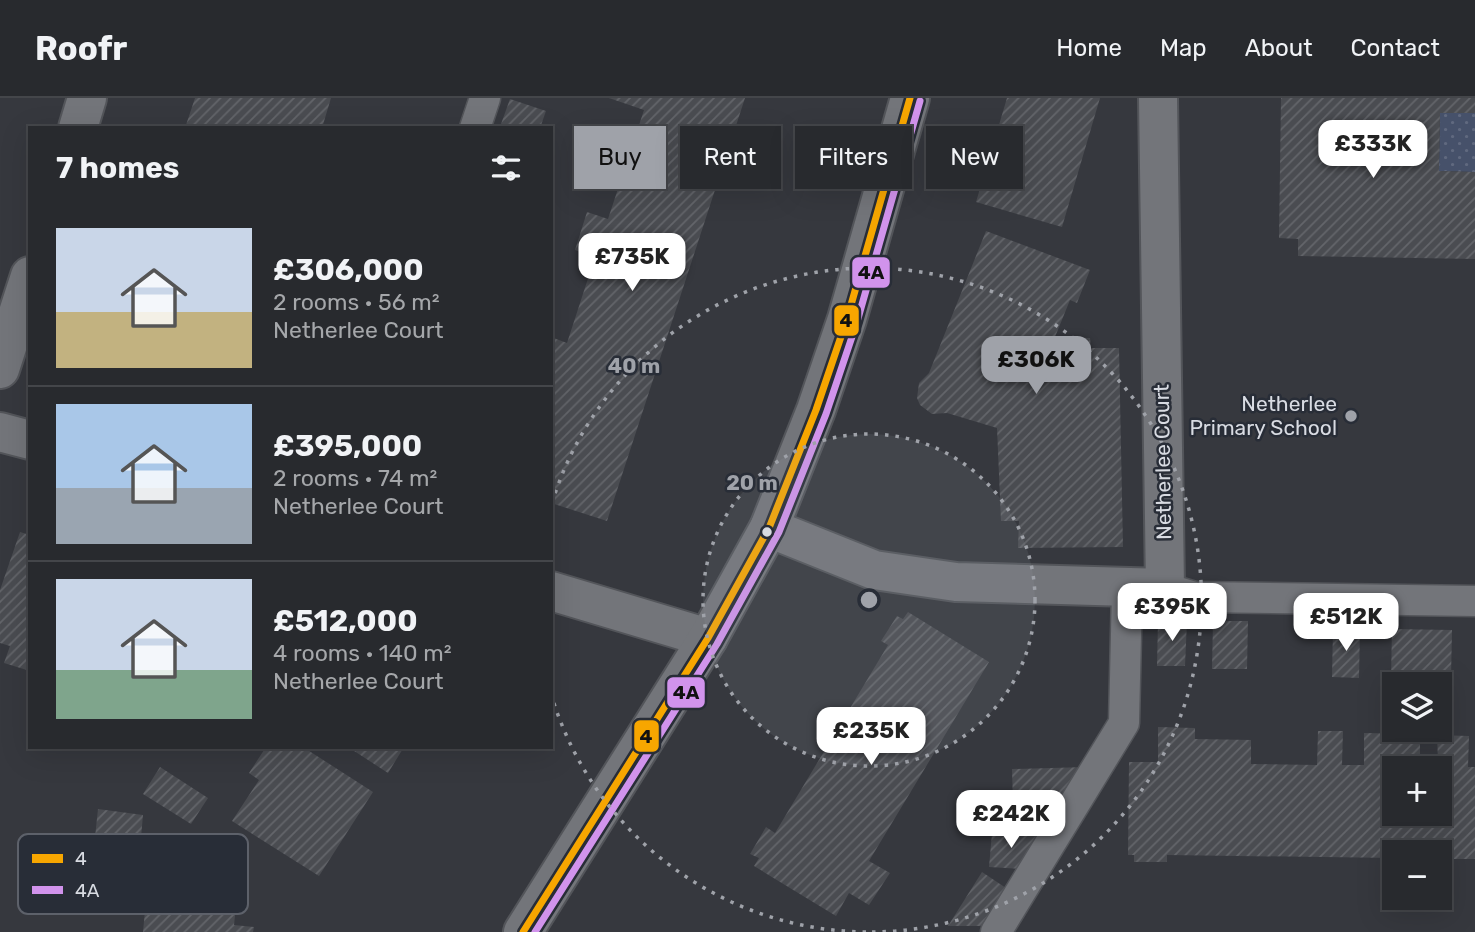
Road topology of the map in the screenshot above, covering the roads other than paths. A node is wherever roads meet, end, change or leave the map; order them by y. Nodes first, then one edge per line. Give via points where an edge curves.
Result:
1 (87, 98) edge
2 (485, 98) edge
3 (910, 98) edge
4 (1158, 98) edge
5 (79, 126) edge
6 (476, 126) edge
7 (28, 282) edge
8 (0, 369) edge
9 (0, 432) edge
10 (28, 439) edge
11 (769, 528) junction
12 (1165, 588) junction
13 (1127, 589) junction
14 (553, 592) edge
15 (1475, 601) edge
16 (708, 638) junction
17 (523, 932) edge
18 (996, 932) edge

1 - 5 street
2 - 6 lane
3 - 11 street via 847,318
4 - 12 street, Netherlee Court
7 - 8 street
9 - 10 street
11 - 13 street via 874,569 956,582
11 - 16 street
12 - 13 street
12 - 15 lane via 1195,597
13 - 18 lane via 1124,723
14 - 16 street
16 - 17 street

